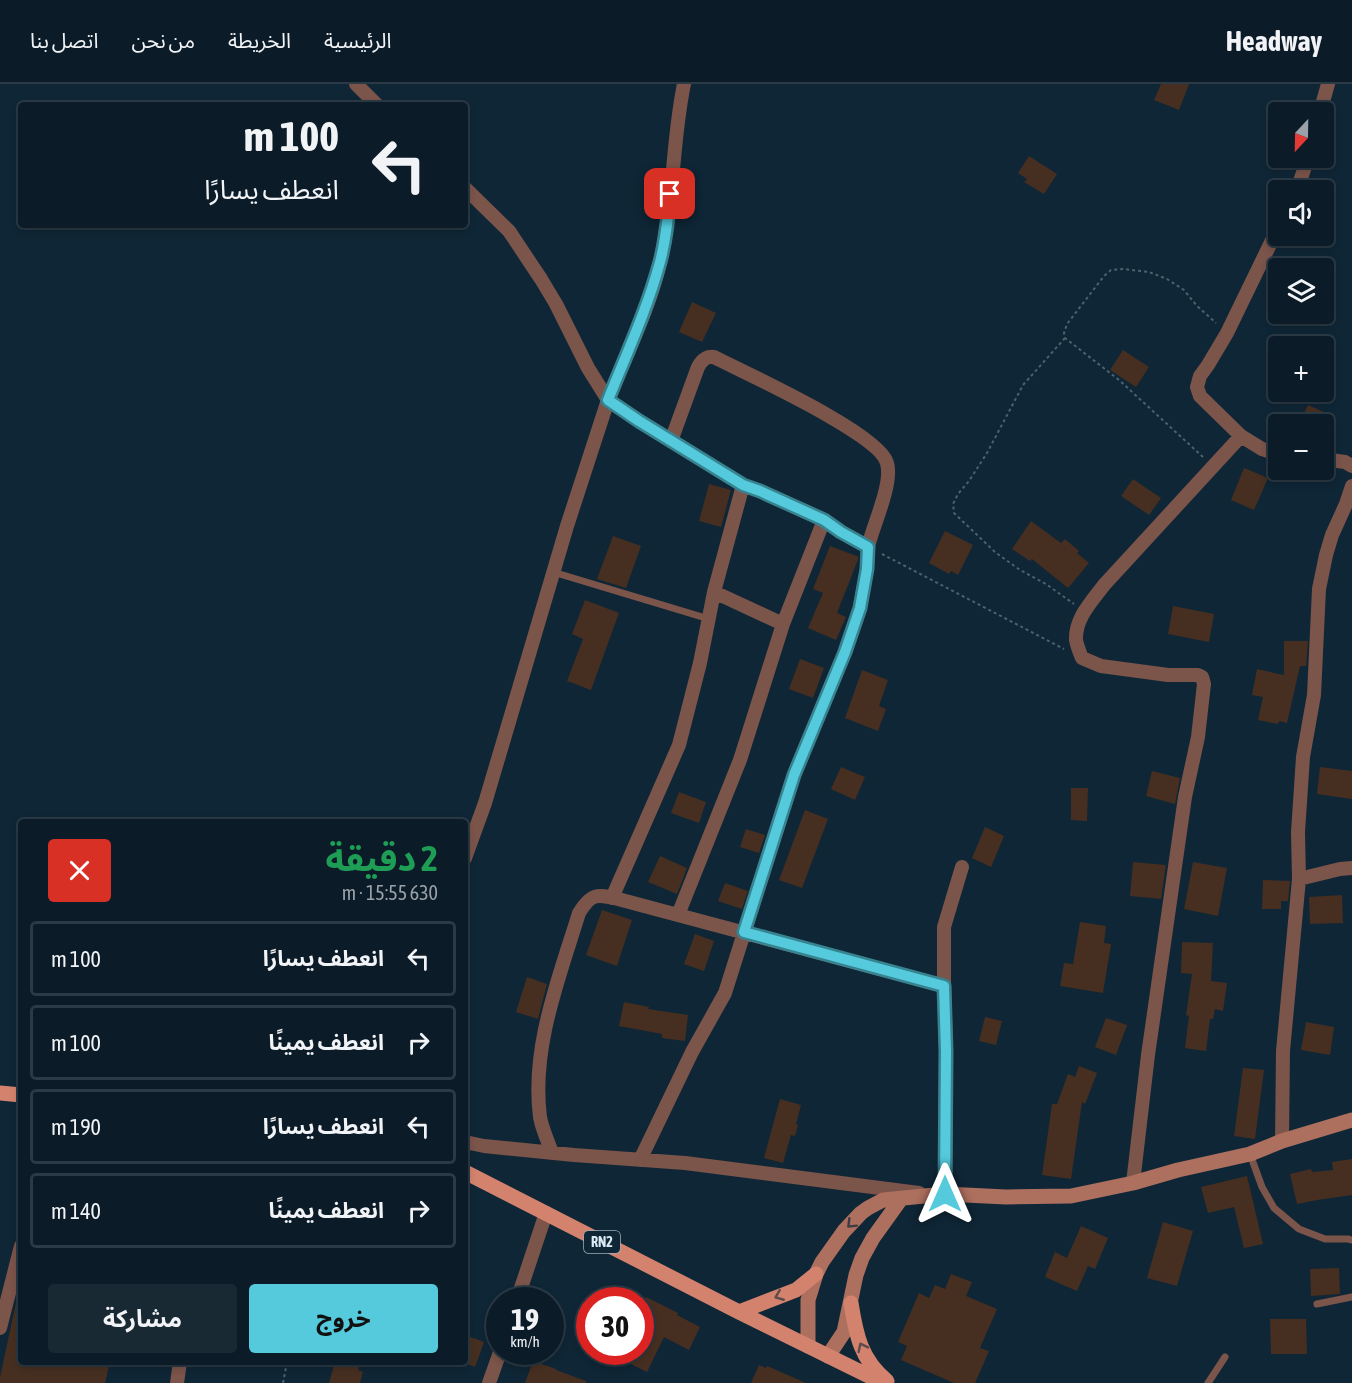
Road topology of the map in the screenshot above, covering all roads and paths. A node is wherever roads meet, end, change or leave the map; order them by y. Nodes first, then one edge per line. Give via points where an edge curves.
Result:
1 (356, 84) edge
2 (684, 84) edge
3 (1328, 84) edge
4 (374, 102) edge
5 (1323, 102) edge
6 (468, 191) edge
7 (1269, 246) edge
8 (1227, 333) junction
9 (1065, 338) junction
10 (608, 400) junction
11 (1241, 436) junction
12 (671, 441) junction
13 (1268, 451) edge
14 (1334, 460) edge
15 (1352, 466) edge
16 (1214, 467) junction
17 (743, 485) junction
18 (1352, 486) edge
19 (824, 520) junction
20 (868, 547) junction
21 (553, 572) junction
22 (714, 592) junction
23 (1084, 610) junction
24 (709, 619) junction
25 (783, 624) junction
26 (1082, 658) junction
27 (468, 850) edge
28 (962, 867) dead end
29 (1352, 868) edge
30 (1299, 879) junction
31 (612, 898) junction
32 (678, 915) junction
33 (744, 932) junction
34 (944, 986) junction
35 (0, 1093) edge
36 (18, 1095) edge
37 (1352, 1120) edge
38 (1282, 1141) junction
39 (468, 1143) edge
40 (552, 1153) junction
41 (1250, 1154) junction
42 (640, 1160) junction
43 (468, 1174) edge
44 (1133, 1183) junction
45 (938, 1194) junction
46 (901, 1199) junction
47 (546, 1213) junction
48 (1352, 1240) edge
49 (18, 1258) edge
50 (816, 1274) junction
51 (521, 1287) edge
52 (1352, 1297) edge
53 (850, 1303) junction
54 (1317, 1304) dead end
55 (739, 1312) junction
56 (0, 1328) edge
57 (808, 1346) junction
58 (828, 1356) junction
59 (1225, 1357) dead end
60 (180, 1365) edge
61 (286, 1365) edge
62 (495, 1365) edge
63 (864, 1379) edge
64 (177, 1383) edge
65 (283, 1383) edge
66 (489, 1383) edge
67 (883, 1383) edge
68 (890, 1383) edge
69 (1208, 1383) edge

1 - 4 street
2 - 10 street via 661,261 643,317
3 - 5 street
6 - 10 street via 508,231 541,279
7 - 8 street
8 - 9 path via 1184,290 1167,279 1123,269 1111,270 1104,276 1067,324
8 - 11 street via 1197,387 1200,396
9 - 16 path via 1119,380
9 - 23 path via 1023,385 987,453 953,504 954,513 995,552
10 - 12 street
10 - 21 street
11 - 13 street
11 - 16 street
12 - 17 street
12 - 20 street via 698,367 709,356 810,405 858,433 887,460 885,492
14 - 15 street
16 - 23 street
17 - 19 street
17 - 22 street
18 - 30 street via 1332,535 1320,590 1314,695 1303,757
19 - 20 street
19 - 25 street
20 - 26 path
20 - 33 street via 857,617 794,775
21 - 24 lane
21 - 27 street
22 - 24 street
22 - 25 street
23 - 26 street via 1076,641
24 - 31 street via 679,745
25 - 32 street via 740,760
26 - 44 street via 1101,666 1198,675 1204,684 1183,808
28 - 34 street via 944,927
29 - 30 street
30 - 38 street via 1283,1051
31 - 32 street
31 - 40 street via 600,895 584,904 550,1010 539,1080 540,1119
32 - 33 street
33 - 34 street
33 - 42 street via 725,993
34 - 45 street via 946,1051
35 - 36 main road
37 - 38 main road
38 - 41 main road
39 - 40 street
40 - 42 street
41 - 44 main road
41 - 48 lane via 1274,1208 1299,1229 1325,1239
42 - 45 street
43 - 47 main road, RN2
44 - 45 main road via 1071,1196
45 - 46 main road
46 -> 50 main road via 883,1200 861,1213 836,1241
46 - 53 main road via 862,1258
47 - 51 street
47 - 55 main road, RN2
49 - 56 street
50 -> 55 main road via 796,1290
50 - 57 main road via 808,1300
52 - 54 lane
53 - 58 main road via 844,1332
68 -> 53 main road via 862,1349
55 - 57 main road, RN2
57 - 58 main road, RN2
58 - 63 main road, RN2
59 - 69 lane
60 - 64 street
61 - 65 path
62 - 66 street
63 - 67 main road, RN2

